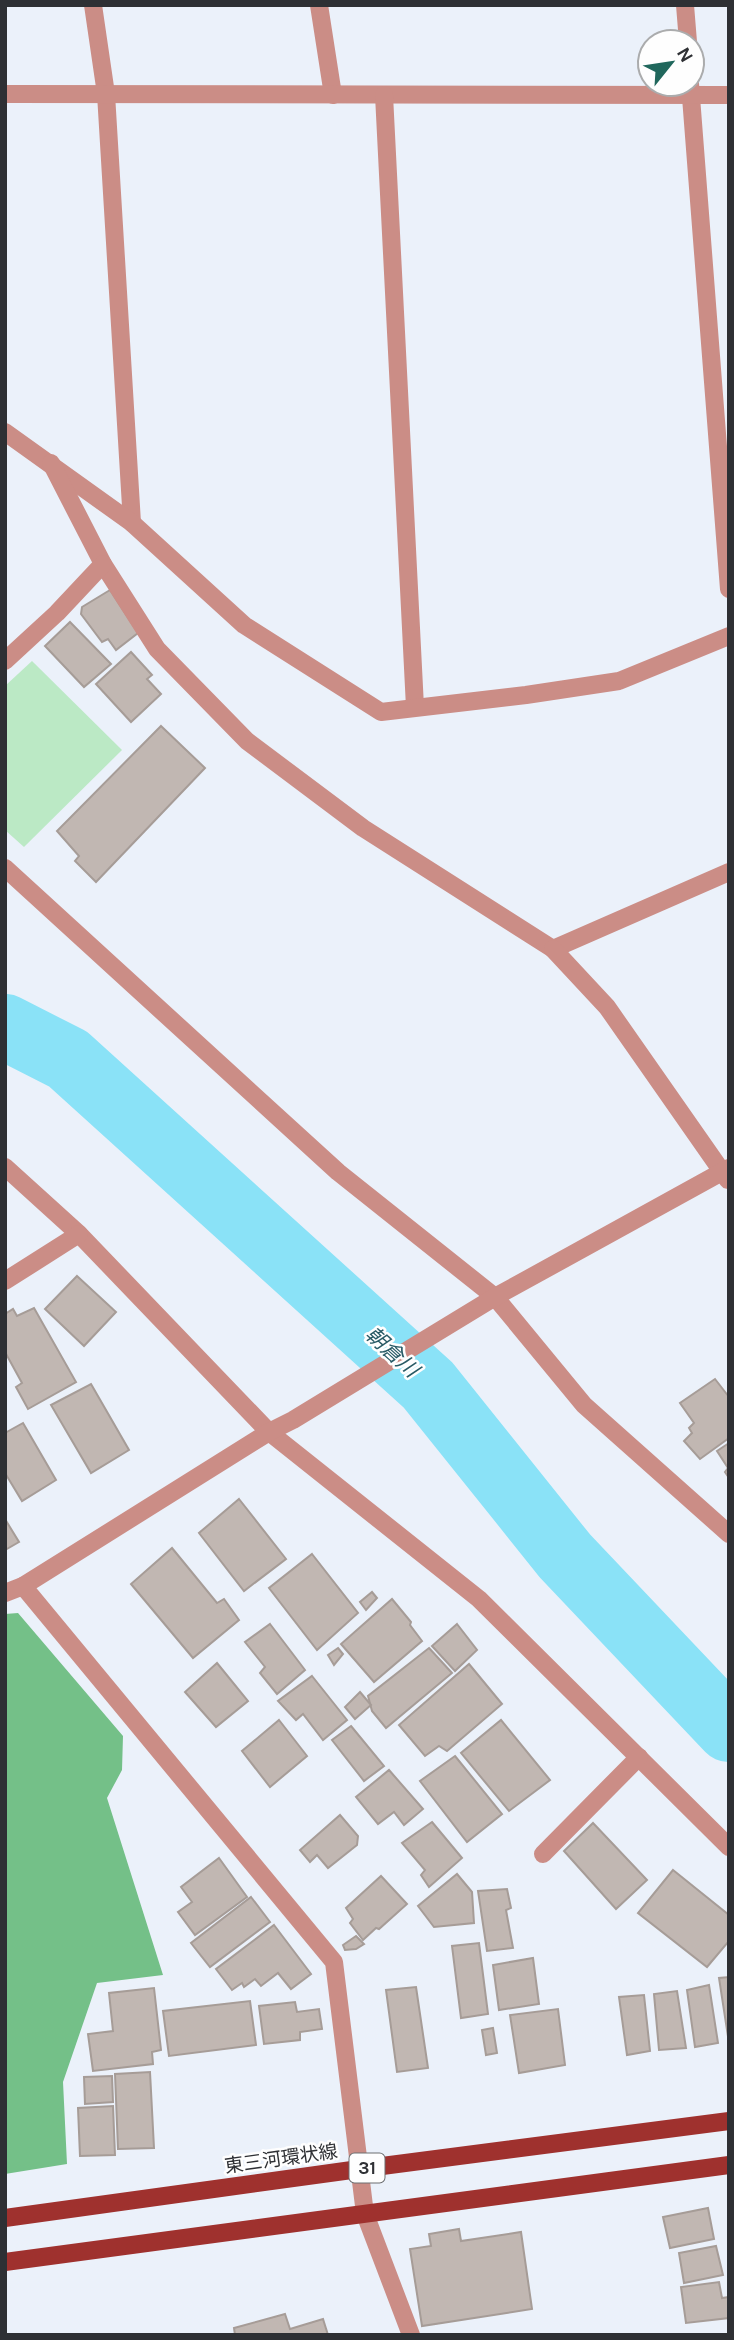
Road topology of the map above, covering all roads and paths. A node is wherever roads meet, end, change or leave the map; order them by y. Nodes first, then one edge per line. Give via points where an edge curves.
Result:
1 (93, 5) edge
2 (319, 5) edge
3 (685, 5) edge
4 (687, 28) edge
5 (636, 90) edge
6 (706, 91) edge
7 (5, 94) edge
8 (106, 94) junction
9 (333, 95) junction
10 (384, 95) junction
11 (729, 95) edge
12 (692, 98) edge
13 (5, 432) edge
14 (51, 463) junction
15 (132, 523) junction
16 (103, 564) junction
17 (729, 589) edge
18 (729, 636) edge
19 (5, 660) edge
20 (415, 707) junction
21 (5, 868) edge
22 (729, 872) edge
23 (552, 948) junction
24 (5, 1167) edge
25 (726, 1173) edge
26 (79, 1234) junction
27 (5, 1281) edge
28 (495, 1297) junction
29 (270, 1432) junction
30 (729, 1534) edge
31 (23, 1586) junction
32 (5, 1593) edge
33 (639, 1757) junction
34 (729, 1847) edge
35 (543, 1854) dead end
36 (729, 2121) edge
37 (729, 2165) edge
38 (359, 2169) junction
39 (365, 2214) junction
40 (5, 2218) edge
41 (5, 2262) edge
42 (411, 2335) edge

1 - 8 street
2 - 9 street
3 - 4 street
5 - 10 street
6 - 11 street
7 - 8 street
8 - 9 street
8 - 15 street
9 - 10 street
10 - 20 street
12 - 17 street
13 - 14 street
14 - 15 street
14 - 16 street
15 - 20 street via 244,625 381,712
16 - 19 street
16 - 23 street via 157,649 247,741 363,828
18 - 20 street via 619,681
21 - 28 street via 338,1172
22 - 23 street
23 - 25 street via 607,1007
24 - 26 street
25 - 28 street
26 - 27 street
26 - 29 street
28 - 29 street
28 - 30 street via 584,1405
29 - 31 street
29 - 33 street via 479,1599
31 - 32 street
31 - 38 street via 334,1962
33 - 34 street
33 - 35 street
36 - 38 main road, 東三河環状線 / 31
37 - 39 main road, 31
38 - 39 street
38 - 40 main road, 東三河環状線 / 31
39 - 41 main road, 31
39 - 42 street

